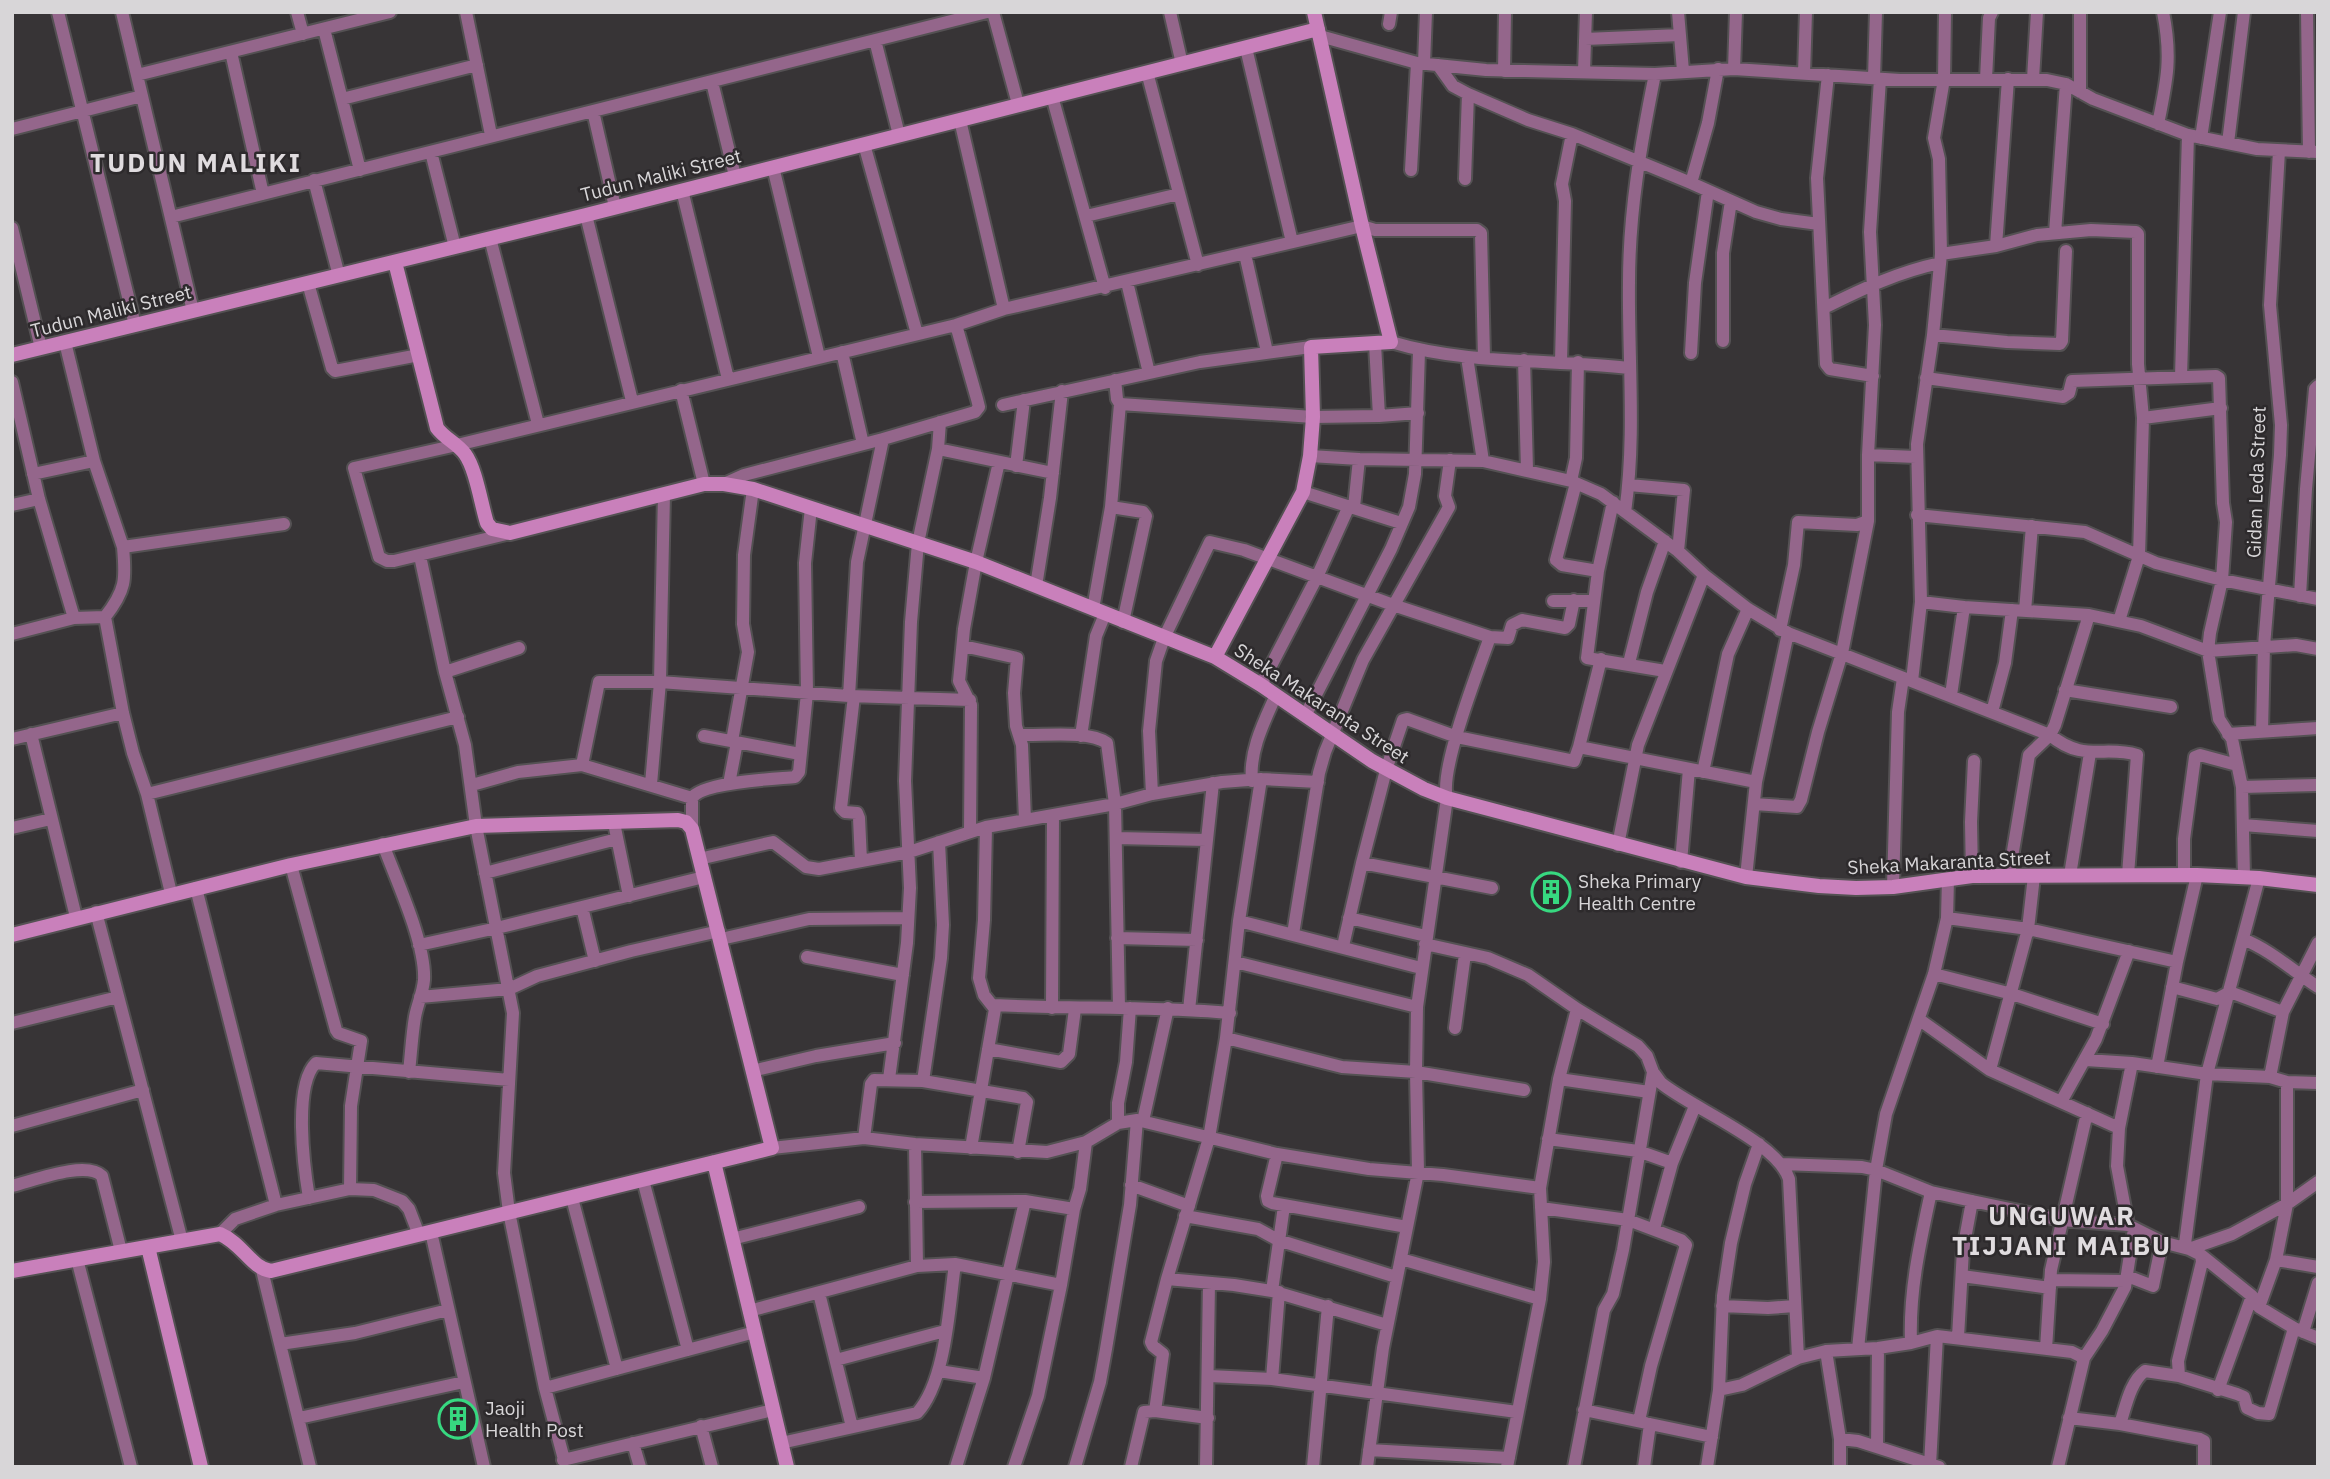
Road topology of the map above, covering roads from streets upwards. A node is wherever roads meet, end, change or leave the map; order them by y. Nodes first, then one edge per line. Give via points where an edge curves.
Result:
1 (58, 12) edge
2 (122, 12) edge
3 (297, 12) edge
4 (390, 12) edge
5 (466, 12) edge
6 (987, 12) edge
7 (993, 12) edge
8 (1170, 12) edge
9 (1314, 12) edge
10 (1426, 12) edge
11 (1505, 12) edge
12 (1586, 12) edge
13 (1678, 12) edge
14 (1736, 12) edge
15 (1806, 12) edge
16 (1876, 12) edge
17 (1945, 12) edge
18 (1992, 12) edge
19 (2037, 12) edge
20 (2080, 12) edge
21 (2163, 12) edge
22 (2220, 12) edge
23 (2244, 12) edge
24 (2307, 12) edge
25 (324, 29) junction
26 (1319, 33) junction
27 (303, 34) junction
28 (1680, 35) junction
29 (1585, 39) junction
30 (875, 40) junction
31 (1246, 48) junction
32 (231, 52) junction
33 (1420, 63) junction
34 (1182, 64) junction
35 (477, 65) junction
36 (1438, 65) junction
37 (1718, 69) junction
38 (1734, 69) junction
39 (1504, 71) junction
40 (1584, 71) junction
41 (1683, 71) junction
42 (1147, 72) junction
43 (1655, 74) junction
44 (1804, 74) junction
45 (137, 75) junction
46 (1828, 75) junction
47 (1877, 78) junction
48 (1944, 79) junction
49 (1986, 79) junction
50 (2008, 79) junction
51 (2034, 79) junction
52 (712, 82) junction
53 (2066, 84) junction
54 (2080, 92) junction
55 (1468, 94) junction
56 (142, 96) junction
57 (1052, 96) junction
58 (342, 99) junction
59 (1018, 104) junction
60 (593, 111) junction
61 (82, 112) junction
62 (960, 120) junction
63 (2158, 124) junction
64 (12, 129) edge
65 (1572, 134) junction
66 (491, 135) junction
67 (899, 135) junction
68 (2195, 137) junction
69 (2228, 143) junction
70 (864, 144) junction
71 (2279, 150) junction
72 (431, 152) junction
73 (2313, 152) edge
74 (1637, 163) junction
75 (773, 167) junction
76 (360, 170) junction
77 (1410, 170) dead end
78 (735, 177) junction
79 (1465, 179) dead end
80 (314, 180) junction
81 (1691, 183) junction
82 (682, 190) junction
83 (1708, 191) junction
84 (263, 194) junction
85 (1179, 194) junction
86 (1731, 201) junction
87 (615, 206) junction
88 (586, 215) junction
89 (1086, 216) junction
90 (171, 217) junction
91 (1819, 223) junction
92 (1362, 226) junction
93 (12, 228) edge
94 (2056, 233) junction
95 (490, 238) junction
96 (1292, 242) junction
97 (1996, 246) junction
98 (455, 247) junction
99 (2066, 251) dead end
100 (1244, 254) junction
101 (1940, 259) junction
102 (395, 261) junction
103 (1198, 265) junction
104 (339, 276) junction
105 (1127, 282) junction
106 (308, 283) junction
107 (1872, 284) junction
108 (1105, 288) junction
109 (1824, 307) junction
110 (1004, 309) junction
111 (193, 311) junction
112 (135, 325) junction
113 (956, 325) junction
114 (917, 334) junction
115 (1933, 335) junction
116 (1723, 341) dead end
117 (65, 342) junction
118 (1391, 342) junction
119 (1375, 344) junction
120 (1311, 347) junction
121 (41, 348) junction
122 (1419, 351) junction
123 (842, 352) junction
124 (1267, 352) junction
125 (1690, 353) dead end
126 (12, 355) edge
127 (419, 355) junction
128 (819, 357) junction
129 (1468, 357) junction
130 (1483, 358) junction
131 (1524, 360) junction
132 (1561, 362) junction
133 (1578, 362) junction
134 (1629, 368) junction
135 (1149, 373) junction
136 (1873, 376) junction
137 (2181, 377) junction
138 (1926, 378) junction
139 (2139, 378) junction
140 (728, 379) junction
141 (1115, 380) junction
142 (12, 382) edge
143 (2318, 386) edge
144 (681, 390) junction
145 (1062, 391) junction
146 (1024, 400) junction
147 (632, 401) junction
148 (1120, 404) junction
149 (1003, 405) dead end
150 (2221, 408) junction
151 (1418, 412) junction
152 (1379, 415) junction
153 (1313, 417) junction
154 (2143, 418) junction
155 (940, 422) junction
156 (538, 424) junction
157 (883, 439) junction
158 (863, 444) junction
159 (457, 445) junction
160 (938, 449) junction
161 (2314, 454) edge
162 (1868, 455) junction
163 (1310, 456) junction
164 (1916, 457) junction
165 (1415, 458) junction
166 (1359, 459) junction
167 (94, 460) junction
168 (1450, 460) junction
169 (1483, 461) junction
170 (999, 462) junction
171 (1016, 466) junction
172 (1527, 470) junction
173 (1053, 473) junction
174 (33, 474) junction
175 (1573, 482) junction
176 (704, 484) junction
177 (724, 484) junction
178 (1629, 485) junction
179 (753, 489) junction
180 (1303, 492) junction
181 (664, 494) junction
182 (39, 499) junction
183 (1613, 502) junction
184 (12, 505) edge
185 (1352, 506) junction
186 (1111, 507) junction
187 (811, 508) junction
188 (1625, 512) junction
189 (1917, 515) junction
190 (1868, 521) junction
191 (1401, 523) junction
192 (284, 524) dead end
193 (2311, 524) edge
194 (2032, 526) junction
195 (864, 527) junction
196 (510, 533) junction
197 (1665, 541) junction
198 (918, 543) junction
199 (123, 547) junction
200 (1678, 551) junction
201 (420, 556) junction
202 (2139, 556) junction
203 (1267, 558) junction
204 (976, 562) junction
205 (1598, 571) junction
206 (1704, 575) junction
207 (1317, 577) junction
208 (2222, 580) junction
209 (1036, 586) junction
210 (2270, 590) junction
211 (1367, 596) junction
212 (2301, 596) junction
213 (2318, 599) edge
214 (1574, 600) junction
215 (1553, 601) dead end
216 (1594, 601) junction
217 (1921, 602) junction
218 (1393, 605) junction
219 (1964, 607) junction
220 (1748, 609) junction
221 (2019, 611) junction
222 (1099, 612) junction
223 (2089, 615) junction
224 (105, 617) junction
225 (74, 618) junction
226 (2119, 621) junction
227 (1123, 622) junction
228 (1784, 632) junction
229 (12, 634) edge
230 (1490, 637) junction
231 (1164, 638) junction
232 (962, 646) junction
233 (2264, 646) junction
234 (519, 648) dead end
235 (2318, 649) edge
236 (2208, 651) junction
237 (1842, 653) junction
238 (1215, 657) junction
239 (1601, 659) junction
240 (1629, 663) junction
241 (1665, 671) junction
242 (445, 672) junction
243 (1908, 680) junction
244 (660, 682) junction
245 (1261, 685) junction
246 (743, 688) junction
247 (2065, 690) junction
248 (807, 693) junction
249 (1276, 695) junction
250 (1951, 695) junction
251 (852, 696) junction
252 (907, 698) junction
253 (970, 700) junction
254 (2171, 707) dead end
255 (1992, 712) junction
256 (123, 713) junction
257 (1305, 716) junction
258 (458, 717) junction
259 (2318, 728) edge
260 (2262, 731) junction
261 (31, 734) junction
262 (2228, 734) junction
263 (2050, 735) junction
264 (1020, 736) junction
265 (1081, 736) junction
266 (1332, 736) junction
267 (704, 737) dead end
268 (1457, 737) junction
269 (12, 738) edge
270 (735, 742) junction
271 (1579, 747) junction
272 (2090, 753) junction
273 (800, 754) junction
274 (1635, 759) junction
275 (1974, 761) dead end
276 (582, 765) junction
277 (2237, 765) junction
278 (1689, 769) junction
279 (1386, 770) junction
280 (1703, 772) junction
281 (1256, 780) junction
282 (1318, 782) junction
283 (1756, 782) junction
284 (1213, 783) junction
285 (651, 784) junction
286 (729, 784) junction
287 (472, 785) junction
288 (2318, 785) edge
289 (2242, 787) junction
290 (147, 794) junction
291 (1152, 794) junction
292 (692, 798) junction
293 (1447, 798) junction
294 (1115, 804) junction
295 (1754, 804) junction
296 (1053, 816) junction
297 (51, 819) junction
298 (1025, 820) junction
299 (614, 823) junction
300 (2243, 825) junction
301 (476, 826) junction
302 (986, 827) junction
303 (12, 828) edge
304 (692, 829) junction
305 (2318, 831) edge
306 (970, 832) junction
307 (1116, 838) junction
308 (617, 839) junction
309 (1207, 840) junction
310 (939, 842) junction
311 (383, 844) junction
312 (1618, 845) junction
313 (909, 852) junction
314 (699, 859) junction
315 (862, 861) junction
316 (1681, 862) junction
317 (1362, 863) junction
318 (291, 865) junction
319 (485, 873) junction
320 (2009, 875) junction
321 (2070, 875) junction
322 (2128, 875) junction
323 (2191, 875) junction
324 (1972, 876) junction
325 (2034, 876) junction
326 (704, 877) junction
327 (1435, 877) junction
328 (1746, 877) junction
329 (2252, 877) junction
330 (1948, 879) junction
331 (2318, 885) edge
332 (1894, 887) junction
333 (196, 888) junction
334 (1492, 888) dead end
335 (171, 893) junction
336 (629, 895) junction
337 (582, 907) junction
338 (96, 912) junction
339 (76, 917) junction
340 (908, 918) junction
341 (1349, 918) junction
342 (1947, 918) junction
343 (1239, 922) junction
344 (497, 928) junction
345 (2028, 929) junction
346 (1293, 934) junction
347 (12, 935) edge
348 (720, 935) junction
349 (1117, 937) junction
350 (2244, 939) junction
351 (1197, 940) junction
352 (1426, 940) junction
353 (2318, 943) edge
354 (419, 945) junction
355 (1343, 946) junction
356 (2129, 951) junction
357 (1465, 954) junction
358 (807, 957) dead end
359 (594, 961) junction
360 (1235, 962) junction
361 (2177, 962) junction
362 (1421, 968) junction
363 (1934, 974) junction
364 (903, 975) junction
365 (2300, 975) junction
366 (2172, 987) junction
367 (2318, 988) edge
368 (509, 989) junction
369 (2230, 992) junction
370 (2012, 994) junction
371 (118, 996) junction
372 (420, 997) junction
373 (994, 1005) junction
374 (1417, 1007) junction
375 (1052, 1008) junction
376 (1124, 1008) junction
377 (1168, 1008) junction
378 (1075, 1009) junction
379 (1577, 1009) junction
380 (1189, 1010) junction
381 (2283, 1012) junction
382 (1230, 1013) junction
383 (1920, 1020) junction
384 (12, 1023) edge
385 (2103, 1024) junction
386 (1455, 1027) dead end
387 (1226, 1038) junction
388 (895, 1043) junction
389 (988, 1049) junction
390 (2086, 1060) junction
391 (2132, 1063) junction
392 (356, 1066) junction
393 (2157, 1067) junction
394 (1990, 1070) junction
395 (752, 1071) junction
396 (409, 1072) junction
397 (1416, 1072) junction
398 (1653, 1072) junction
399 (2207, 1074) junction
400 (2270, 1077) junction
401 (890, 1079) junction
402 (1559, 1079) junction
403 (509, 1080) junction
404 (923, 1080) junction
405 (2287, 1082) junction
406 (2318, 1083) edge
407 (143, 1090) junction
408 (982, 1090) junction
409 (1524, 1090) dead end
410 (1649, 1092) junction
411 (2062, 1100) junction
412 (1695, 1106) junction
413 (2087, 1113) junction
414 (1140, 1121) junction
415 (1118, 1123) junction
416 (12, 1126) edge
417 (2119, 1128) junction
418 (864, 1138) junction
419 (1209, 1138) junction
420 (1548, 1139) junction
421 (1086, 1142) junction
422 (915, 1144) junction
423 (1759, 1144) junction
424 (772, 1148) junction
425 (971, 1148) junction
426 (1638, 1151) junction
427 (1017, 1152) junction
428 (1277, 1154) junction
429 (713, 1163) junction
430 (1672, 1163) junction
431 (1782, 1164) junction
432 (1876, 1170) junction
433 (1418, 1172) junction
434 (643, 1180) junction
435 (2318, 1182) edge
436 (1131, 1185) junction
437 (12, 1186) edge
438 (1541, 1188) junction
439 (350, 1189) junction
440 (1931, 1192) junction
441 (309, 1198) junction
442 (572, 1198) junction
443 (1025, 1201) junction
444 (1972, 1201) junction
445 (915, 1202) junction
446 (2287, 1204) junction
447 (276, 1205) junction
448 (1284, 1206) junction
449 (859, 1207) dead end
450 (1541, 1208) junction
451 (1074, 1209) junction
452 (1187, 1211) junction
453 (509, 1212) junction
454 (1628, 1220) junction
455 (2061, 1220) junction
456 (1407, 1227) junction
457 (2131, 1227) junction
458 (1654, 1229) junction
459 (220, 1234) junction
460 (425, 1234) junction
461 (732, 1239) junction
462 (1278, 1240) junction
463 (182, 1241) junction
464 (2162, 1242) junction
465 (148, 1247) junction
466 (121, 1251) junction
467 (2195, 1252) junction
468 (77, 1259) junction
469 (1401, 1259) junction
470 (2276, 1260) junction
471 (956, 1264) junction
472 (916, 1266) junction
473 (2318, 1267) edge
474 (262, 1270) junction
475 (12, 1271) edge
476 (1010, 1273) junction
477 (1962, 1276) junction
478 (1396, 1277) junction
479 (1167, 1279) junction
480 (2126, 1279) junction
481 (1209, 1283) junction
482 (2318, 1283) edge
483 (2050, 1284) junction
484 (1061, 1285) junction
485 (1275, 1292) junction
486 (819, 1293) junction
487 (1540, 1299) junction
488 (2256, 1302) junction
489 (1328, 1306) junction
490 (1722, 1306) junction
491 (1795, 1306) junction
492 (448, 1310) junction
493 (749, 1311) junction
494 (1387, 1325) junction
495 (2298, 1330) junction
496 (945, 1331) junction
497 (755, 1332) junction
498 (1937, 1336) junction
499 (1958, 1337) junction
500 (2318, 1338) edge
501 (1911, 1343) junction
502 (280, 1344) junction
503 (1878, 1348) junction
504 (1858, 1349) junction
505 (2046, 1349) junction
506 (688, 1350) junction
507 (1826, 1351) junction
508 (1798, 1358) junction
509 (2084, 1358) junction
510 (836, 1360) junction
511 (617, 1369) junction
512 (939, 1371) junction
513 (1209, 1376) junction
514 (2179, 1376) junction
515 (984, 1378) junction
516 (1272, 1379) junction
517 (464, 1382) junction
518 (1320, 1385) junction
519 (545, 1388) junction
520 (1719, 1390) junction
521 (2218, 1390) junction
522 (1376, 1394) junction
523 (773, 1410) junction
524 (1584, 1410) junction
525 (1155, 1411) junction
526 (1517, 1412) junction
527 (299, 1418) junction
528 (1208, 1418) junction
529 (2069, 1418) junction
530 (1644, 1422) junction
531 (2120, 1424) junction
532 (701, 1426) junction
533 (852, 1427) junction
534 (1712, 1437) junction
535 (1840, 1439) junction
536 (633, 1443) junction
537 (781, 1443) junction
538 (1877, 1447) junction
539 (1369, 1450) junction
540 (1508, 1462) edge
541 (565, 1463) edge
542 (1929, 1465) edge
543 (131, 1467) edge
544 (201, 1467) edge
545 (310, 1467) edge
546 (484, 1467) edge
547 (640, 1467) edge
548 (712, 1467) edge
549 (787, 1467) edge
550 (957, 1467) edge
551 (1014, 1467) edge
552 (1075, 1467) edge
553 (1130, 1467) edge
554 (1206, 1467) edge
555 (1313, 1467) edge
556 (1367, 1467) edge
557 (1574, 1467) edge
558 (1644, 1467) edge
559 (1707, 1467) edge
560 (1840, 1467) edge
561 (2058, 1467) edge
562 (2204, 1467) edge

1 - 61 street
2 - 45 street
3 - 27 street
4 - 25 street
5 - 35 street
6 - 30 street
7 - 59 street
8 - 34 street
9 - 26 street
10 - 33 street
11 - 39 street
12 - 29 street
13 - 28 street
14 - 38 street
15 - 44 street
16 - 47 street
17 - 48 street
18 - 49 street
19 - 51 street
20 - 54 street
21 - 63 street via 2169,59
22 - 68 street
23 - 69 street
24 - 73 street
25 - 27 street
25 - 58 street
26 - 31 street, Tudun Maliki Street
26 - 33 street
26 - 92 street
27 - 32 street
28 - 29 street
28 - 41 street
29 - 40 street
30 - 52 street
30 - 67 street
31 - 34 street, Tudun Maliki Street
31 - 96 street
32 - 45 street
32 - 84 street
33 - 36 street
33 - 77 street
34 - 42 street, Tudun Maliki Street
35 - 58 street
35 - 66 street
36 - 39 street
36 - 55 street via 1454,86
37 - 38 street
37 - 41 street
37 - 81 street
38 - 44 street
39 - 40 street
40 - 43 street
41 - 43 street
42 - 57 street, Tudun Maliki Street
42 - 85 street
43 - 74 street
44 - 46 street
45 - 56 street
46 - 47 street
46 - 91 street via 1817,178
47 - 48 street
47 - 107 street
48 - 49 street
48 - 101 street via 1934,138 1939,159
49 - 50 street
50 - 51 street
50 - 97 street
51 - 53 street
52 - 60 street
52 - 78 street
53 - 54 street
53 - 94 street
54 - 63 street
55 - 65 street
55 - 79 street
56 - 61 street
56 - 90 street
57 - 59 street, Tudun Maliki Street
57 - 89 street
58 - 76 street
59 - 62 street, Tudun Maliki Street
60 - 66 street
60 - 87 street
61 - 64 street
61 - 112 street
62 - 67 street, Tudun Maliki Street
62 - 110 street
63 - 68 street
65 - 74 street
65 - 132 street via 1562,184
66 - 72 street
67 - 70 street, Tudun Maliki Street
68 - 69 street
68 - 137 street
69 - 71 street
70 - 75 street, Tudun Maliki Street
70 - 114 street
71 - 73 street
71 - 210 street, Gidan Leda Street via 2270,305 2280,455
72 - 76 street
72 - 98 street
74 - 81 street
74 - 134 street via 1629,278
75 - 78 street, Tudun Maliki Street
75 - 128 street
76 - 80 street
78 - 82 street, Tudun Maliki Street
80 - 84 street
80 - 104 street
81 - 83 street
82 - 87 street, Tudun Maliki Street
82 - 140 street
83 - 86 street
83 - 125 street
84 - 90 street
85 - 89 street
85 - 103 street
86 - 91 street via 1781,219
86 - 116 street via 1723,253
87 - 88 street, Tudun Maliki Street
88 - 95 street, Tudun Maliki Street
88 - 147 street
89 - 108 street
90 - 111 street
91 - 109 street
92 - 96 street
92 - 118 street
92 - 130 street via 1481,233
93 - 121 street
94 - 97 street
94 - 139 street via 2137,232
95 - 98 street, Tudun Maliki Street
95 - 156 street
96 - 100 street
97 - 101 street
98 - 102 street, Tudun Maliki Street
99 - 115 street via 2060,344
100 - 103 street
100 - 124 street
101 - 107 street
101 - 115 street
102 - 104 street, Tudun Maliki Street
102 - 127 street
103 - 105 street
104 - 106 street, Tudun Maliki Street
105 - 108 street
105 - 135 street
106 - 111 street, Tudun Maliki Street
106 - 127 street via 335,371
107 - 109 street
107 - 136 street
108 - 110 street
109 - 136 street via 1827,367
110 - 113 street
111 - 112 street, Tudun Maliki Street
112 - 117 street, Tudun Maliki Street
113 - 114 street
113 - 155 street via 979,407
114 - 123 street
115 - 138 street
117 - 121 street, Tudun Maliki Street
117 - 167 street
118 - 119 street
118 - 122 street
119 - 120 street
119 - 152 street
120 - 124 street
120 - 153 street
121 - 126 street, Tudun Maliki Street
122 - 129 street
122 - 151 street
123 - 128 street
123 - 158 street
124 - 135 street
127 - 159 street via 437,428
128 - 140 street
129 - 130 street
129 - 169 street
130 - 131 street
131 - 132 street
131 - 172 street
132 - 133 street
133 - 134 street
133 - 175 street
134 - 178 street
135 - 141 street
136 - 162 street
137 - 139 street
137 - 150 street via 2218,377
138 - 139 street via 2063,397 2073,381
138 - 164 street
139 - 154 street
140 - 144 street
141 - 145 street
141 - 148 street
142 - 174 street
143 - 161 street
144 - 147 street
144 - 176 street
145 - 146 street
145 - 173 street
146 - 149 street
146 - 171 street
147 - 156 street
148 - 153 street
148 - 186 street
150 - 154 street
150 - 208 street via 2226,522
151 - 152 street
151 - 165 street
152 - 153 street
153 - 163 street
154 - 202 street
155 - 157 street
155 - 160 street
156 - 159 street
157 - 158 street
157 - 195 street
158 - 177 street
159 - 196 street via 468,457 489,527
159 - 201 street via 354,468 379,557 394,561
160 - 170 street
160 - 198 street
161 - 193 street
162 - 164 street
162 - 190 street
163 - 166 street
163 - 180 street
164 - 189 street
165 - 166 street
165 - 168 street
165 - 191 street via 1414,487
166 - 185 street
167 - 174 street
167 - 199 street
168 - 169 street
168 - 218 street via 1445,494 1449,507
169 - 172 street
170 - 171 street
170 - 204 street
171 - 173 street
172 - 175 street
173 - 209 street
174 - 182 street
175 - 183 street
175 - 205 street via 1556,560
176 - 177 street, Sheka Makaranta Street
176 - 181 street, Sheka Makaranta Street
177 - 179 street, Sheka Makaranta Street
178 - 188 street
178 - 200 street via 1684,490
179 - 187 street, Sheka Makaranta Street
179 - 246 street via 744,555 743,624 748,652
180 - 185 street
180 - 203 street
181 - 196 street, Sheka Makaranta Street
181 - 244 street
182 - 184 street
182 - 225 street
183 - 188 street
183 - 205 street
185 - 191 street
185 - 207 street
186 - 222 street
186 - 227 street via 1146,516
187 - 195 street, Sheka Makaranta Street
187 - 248 street via 806,564
188 - 197 street
189 - 194 street
189 - 217 street
190 - 228 street via 1857,525 1798,522
190 - 237 street
191 - 211 street
192 - 199 street
193 - 212 street
194 - 202 street via 2085,532
194 - 221 street
195 - 198 street, Sheka Makaranta Street
195 - 251 street via 855,585
196 - 201 street
197 - 200 street
197 - 240 street
198 - 204 street, Sheka Makaranta Street
198 - 252 street
199 - 224 street via 121,597
200 - 206 street
201 - 242 street
202 - 208 street
202 - 226 street
203 - 207 street
203 - 231 street via 1210,542
203 - 238 street
204 - 209 street, Sheka Makaranta Street
204 - 232 street
205 - 216 street
206 - 220 street
206 - 241 street
207 - 211 street
207 - 245 street
208 - 210 street
208 - 236 street
209 - 222 street, Sheka Makaranta Street
210 - 212 street
210 - 233 street, Gidan Leda Street
211 - 218 street
211 - 257 street
212 - 213 street
214 - 215 street
214 - 216 street
214 - 230 street via 1564,628 1522,620 1512,625 1508,638
216 - 239 street via 1587,657
217 - 219 street
217 - 243 street
218 - 230 street
218 - 266 street via 1363,660
219 - 221 street
219 - 250 street
220 - 228 street
220 - 280 street via 1728,654
221 - 223 street
221 - 255 street
222 - 227 street, Sheka Makaranta Street
222 - 265 street
223 - 226 street
223 - 247 street
224 - 225 street
224 - 256 street
225 - 229 street
226 - 236 street
227 - 231 street, Sheka Makaranta Street
228 - 237 street
228 - 283 street
230 - 268 street
231 - 238 street, Sheka Makaranta Street
231 - 291 street via 1156,661 1149,731
232 - 253 street via 959,681
232 - 264 street via 1016,657 1015,714
233 - 235 street
233 - 236 street
233 - 260 street, Gidan Leda Street
234 - 242 street
236 - 262 street via 2219,719
237 - 243 street
237 - 295 street via 1799,805
238 - 245 street, Sheka Makaranta Street
239 - 240 street
239 - 271 street
240 - 241 street
241 - 274 street
242 - 258 street
243 - 250 street
243 - 332 street via 1898,712
244 - 246 street
244 - 276 street via 598,684
244 - 285 street
245 - 249 street, Sheka Makaranta Street
246 - 248 street
246 - 270 street
247 - 254 street
247 - 263 street
248 - 251 street
248 - 273 street
249 - 257 street, Sheka Makaranta Street
249 - 281 street via 1251,765
250 - 255 street
251 - 252 street
251 - 315 street via 841,808 859,818
252 - 253 street
252 - 313 street
253 - 306 street
255 - 263 street
256 - 261 street
256 - 290 street
257 - 266 street, Sheka Makaranta Street
258 - 287 street
258 - 290 street
259 - 260 street
260 - 262 street
261 - 269 street
261 - 297 street
262 - 277 street
263 - 272 street
263 - 320 street via 2029,755
264 - 265 street
264 - 298 street
265 - 294 street via 1107,743
266 - 279 street, Sheka Makaranta Street
266 - 282 street
267 - 270 street
268 - 271 street via 1574,761
268 - 279 street via 1403,720
268 - 293 street
270 - 273 street
270 - 286 street
271 - 274 street
272 - 321 street
272 - 322 street via 2137,755
273 - 286 street via 795,777
274 - 278 street
274 - 312 street
275 - 324 street
276 - 285 street
276 - 287 street via 518,772
277 - 289 street
277 - 323 street via 2195,757 2184,839
278 - 280 street
278 - 316 street
279 - 293 street, Sheka Makaranta Street
279 - 317 street
280 - 283 street
281 - 282 street
281 - 284 street
281 - 343 street
282 - 346 street
283 - 295 street
284 - 291 street
284 - 309 street
285 - 292 street
286 - 292 street via 700,790
287 - 301 street
288 - 289 street
289 - 300 street
290 - 335 street
291 - 294 street
292 - 304 street
293 - 312 street, Sheka Makaranta Street
293 - 327 street
294 - 296 street
294 - 307 street
295 - 328 street
296 - 298 street
296 - 375 street
297 - 303 street
297 - 339 street
298 - 302 street
299 - 301 street
299 - 304 street via 678,820
299 - 308 street
300 - 305 street
300 - 329 street
301 - 311 street
301 - 319 street
302 - 306 street
302 - 373 street via 979,978 984,995
304 - 314 street
306 - 310 street
307 - 309 street
307 - 349 street
308 - 319 street
308 - 336 street
309 - 351 street
310 - 313 street
310 - 404 street via 941,958
311 - 318 street
311 - 354 street
312 - 316 street, Sheka Makaranta Street
313 - 315 street
313 - 340 street
314 - 315 street via 773,842 806,867
314 - 326 street
316 - 328 street, Sheka Makaranta Street
317 - 327 street
317 - 341 street
318 - 333 street
318 - 392 street via 336,1030 361,1041
319 - 344 street
320 - 324 street, Sheka Makaranta Street
320 - 325 street, Sheka Makaranta Street
321 - 322 street, Sheka Makaranta Street
321 - 325 street, Sheka Makaranta Street
322 - 323 street, Sheka Makaranta Street
323 - 329 street, Sheka Makaranta Street
323 - 361 street
324 - 330 street, Sheka Makaranta Street
325 - 345 street
326 - 336 street
326 - 348 street
327 - 334 street
327 - 352 street
328 - 332 street, Sheka Makaranta Street via 1819,886
329 - 331 street, Sheka Makaranta Street
329 - 350 street
330 - 332 street, Sheka Makaranta Street
330 - 342 street
333 - 335 street
333 - 447 street
335 - 338 street
336 - 337 street
337 - 344 street
337 - 359 street
338 - 339 street
338 - 371 street
339 - 347 street
340 - 348 street via 809,919
340 - 364 street
341 - 352 street
341 - 355 street
342 - 345 street
342 - 363 street
343 - 346 street
343 - 360 street
344 - 354 street
344 - 368 street
345 - 356 street
345 - 370 street
346 - 355 street
348 - 359 street
348 - 395 street
349 - 351 street
349 - 376 street
350 - 365 street
350 - 369 street
351 - 380 street
352 - 357 street
352 - 362 street
353 - 365 street
354 - 372 street via 424,980
355 - 362 street
356 - 361 street
356 - 385 street
357 - 379 street via 1510,966
357 - 386 street
358 - 364 street
359 - 368 street via 537,976
360 - 374 street
360 - 382 street
361 - 366 street
362 - 374 street
363 - 370 street
363 - 383 street
364 - 388 street
365 - 367 street
365 - 381 street
366 - 369 street via 2217,999
366 - 393 street
368 - 372 street
368 - 403 street via 513,1013
369 - 381 street
369 - 399 street
370 - 385 street
370 - 394 street
371 - 384 street
371 - 407 street
372 - 396 street
373 - 375 street
373 - 389 street
374 - 397 street
375 - 378 street
376 - 377 street
376 - 378 street
376 - 415 street via 1126,1062
377 - 380 street
377 - 414 street
378 - 389 street via 1069,1054 1061,1062
379 - 398 street via 1638,1046
379 - 402 street
380 - 382 street
381 - 400 street
382 - 387 street
383 - 394 street
383 - 432 street via 1886,1114
385 - 390 street
387 - 397 street via 1342,1067
387 - 419 street
388 - 395 street
388 - 401 street
389 - 408 street
390 - 391 street
390 - 411 street
391 - 393 street
391 - 417 street
392 - 396 street
392 - 439 street
392 - 441 street via 320,1062 311,1070 301,1128
393 - 399 street
394 - 411 street
395 - 424 street
396 - 403 street
397 - 409 street
397 - 433 street
398 - 410 street
398 - 412 street via 1661,1083
399 - 400 street
399 - 467 street via 2185,1236 2185,1244
400 - 405 street
401 - 404 street
401 - 418 street via 871,1084
402 - 410 street
402 - 420 street
403 - 453 street via 505,1173
404 - 408 street
405 - 406 street
405 - 446 street
407 - 416 street
407 - 463 street
408 - 425 street
408 - 427 street via 1020,1096 1027,1102
410 - 426 street
411 - 413 street
412 - 423 street
412 - 430 street
413 - 417 street
413 - 455 street
414 - 415 street
414 - 419 street
414 - 436 street
415 - 421 street
417 - 457 street via 2117,1166
418 - 422 street
418 - 424 street
419 - 428 street
419 - 452 street
420 - 426 street
420 - 438 street
421 - 427 street via 1046,1152
421 - 451 street
422 - 425 street
422 - 445 street
423 - 431 street
423 - 490 street via 1731,1243
424 - 429 street
425 - 427 street
426 - 430 street
426 - 454 street
428 - 433 street
428 - 448 street via 1267,1196
429 - 434 street
429 - 461 street
430 - 458 street
431 - 432 street
431 - 491 street via 1789,1179
432 - 440 street
432 - 504 street
433 - 438 street
433 - 456 street
434 - 442 street
434 - 506 street
435 - 446 street
436 - 452 street
436 - 552 street via 1100,1382
437 - 466 street via 81,1169 97,1171
438 - 450 street
439 - 441 street
439 - 460 street via 374,1191 401,1201
440 - 444 street
440 - 501 street via 1915,1265
441 - 447 street
442 - 453 street
442 - 511 street
443 - 445 street
443 - 451 street
443 - 476 street
444 - 455 street
444 - 477 street
445 - 472 street
446 - 467 street
446 - 470 street
447 - 459 street via 235,1219
448 - 456 street
448 - 462 street
449 - 461 street
450 - 454 street
450 - 487 street via 1544,1262
451 - 484 street
452 - 462 street via 1258,1229
452 - 479 street
453 - 460 street
453 - 519 street
454 - 458 street
454 - 524 street
455 - 457 street
455 - 483 street
456 - 469 street
457 - 464 street
457 - 480 street
458 - 530 street via 1686,1245 1655,1353
459 - 463 street
459 - 474 street via 234,1240
460 - 474 street
460 - 492 street
461 - 493 street
462 - 478 street
462 - 485 street
463 - 465 street
464 - 467 street
464 - 480 street via 2153,1286
465 - 466 street
465 - 544 street
466 - 468 street
467 - 488 street
467 - 514 street via 2202,1262 2178,1361
468 - 475 street
468 - 543 street
469 - 478 street
469 - 487 street
470 - 473 street
470 - 488 street
471 - 472 street
471 - 476 street
471 - 496 street
472 - 486 street
474 - 502 street
476 - 484 street
476 - 515 street
477 - 483 street
477 - 499 street
478 - 494 street
479 - 481 street
479 - 525 street via 1151,1342 1163,1354
480 - 483 street
480 - 509 street
481 - 485 street
481 - 513 street
482 - 495 street
483 - 505 street
484 - 551 street via 1038,1396
485 - 489 street
485 - 516 street
486 - 493 street
486 - 510 street
487 - 526 street
488 - 495 street
488 - 521 street
489 - 494 street
489 - 518 street
490 - 491 street
490 - 520 street
491 - 508 street
492 - 502 street via 355,1333
492 - 517 street
493 - 497 street
494 - 522 street
495 - 500 street
495 - 521 street via 2269,1414 2247,1408 2244,1396
496 - 510 street
496 - 512 street
497 - 506 street
497 - 523 street
498 - 499 street
498 - 501 street
498 - 542 street
499 - 505 street
501 - 503 street
502 - 527 street
503 - 504 street
503 - 538 street
504 - 507 street
505 - 509 street
506 - 511 street
507 - 508 street
507 - 535 street
508 - 520 street via 1742,1385
509 - 529 street
510 - 533 street
511 - 519 street
512 - 515 street
512 - 533 street via 917,1413
513 - 516 street
513 - 528 street
514 - 521 street
514 - 531 street via 2151,1371 2141,1374
515 - 550 street
516 - 518 street
517 - 527 street
517 - 546 street
518 - 522 street
518 - 555 street
519 - 541 street
520 - 534 street
522 - 526 street
522 - 539 street
523 - 532 street
523 - 537 street
524 - 530 street
524 - 557 street
525 - 528 street
525 - 553 street via 1147,1410 1142,1416
526 - 540 street
527 - 545 street
528 - 554 street
529 - 531 street
529 - 561 street
530 - 534 street
530 - 558 street
531 - 562 street via 2204,1441
532 - 536 street
532 - 548 street
533 - 537 street
534 - 559 street
535 - 538 street
535 - 560 street
536 - 541 street
536 - 547 street
537 - 549 street
538 - 542 street
539 - 540 street
539 - 556 street

